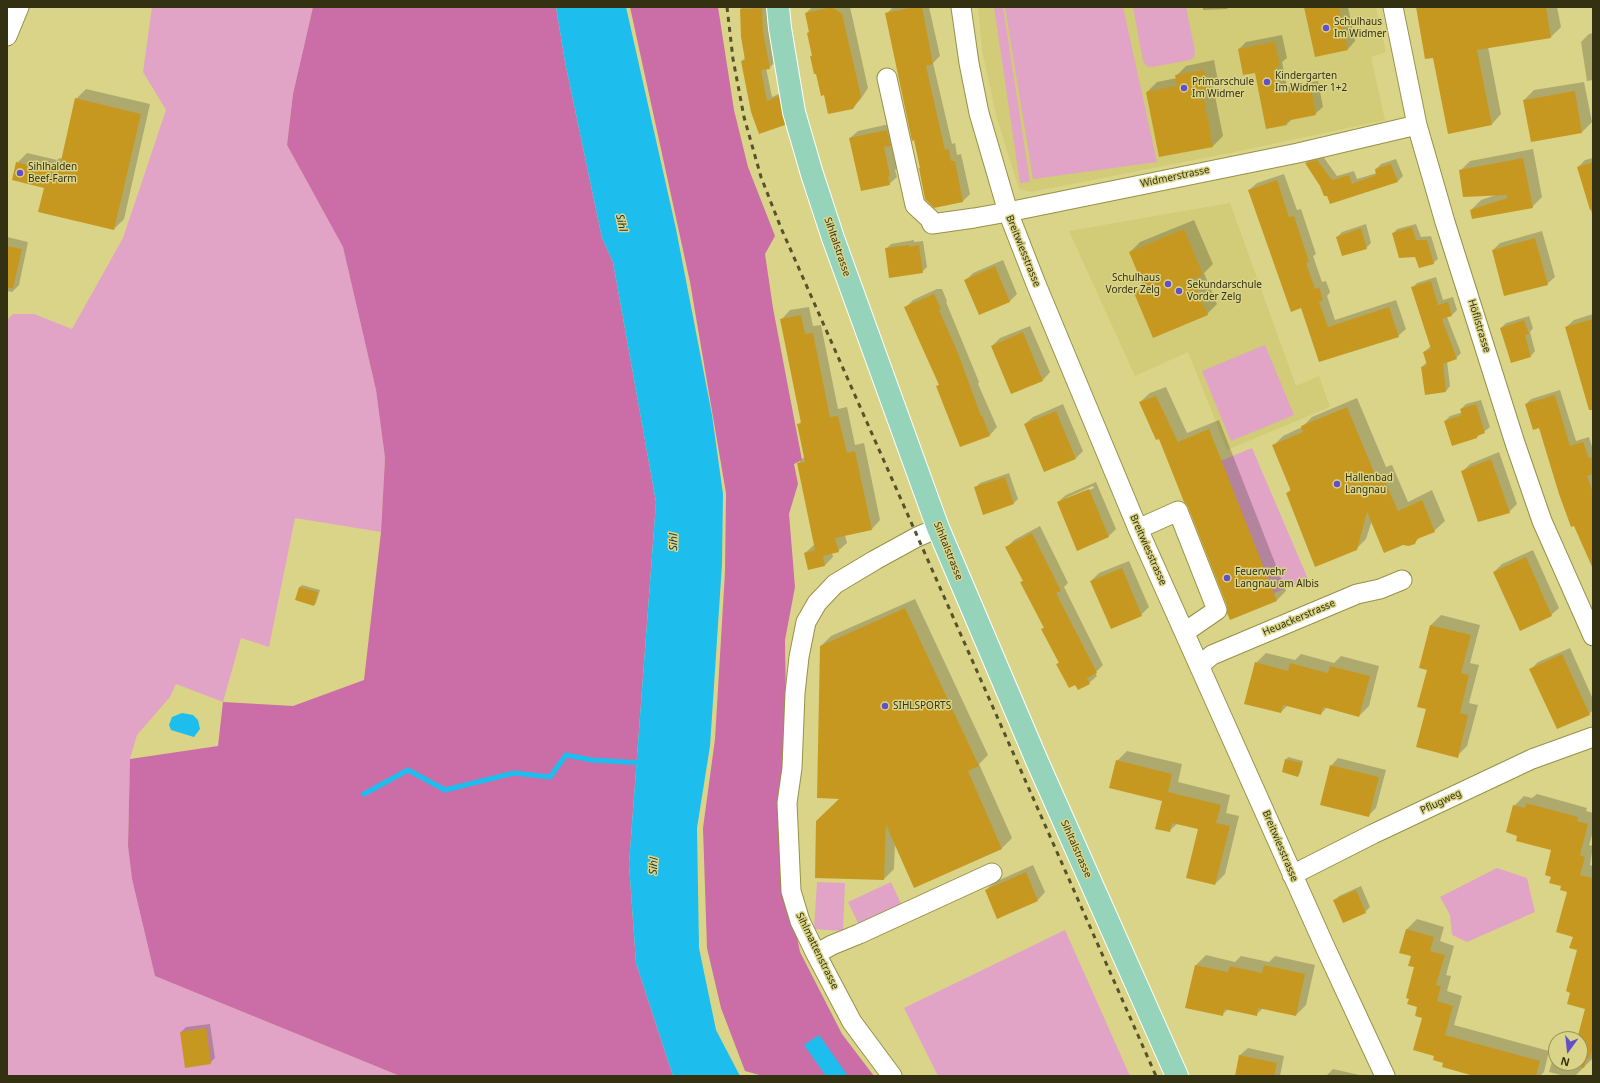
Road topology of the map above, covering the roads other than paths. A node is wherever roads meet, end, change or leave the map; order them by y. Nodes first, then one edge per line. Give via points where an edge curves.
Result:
1 (19, 7) edge
2 (778, 7) edge
3 (961, 7) edge
4 (1393, 7) edge
5 (7, 36) edge
6 (887, 78) dead end
7 (1417, 125) junction
8 (1008, 212) junction
9 (938, 528) junction
10 (1138, 529) junction
11 (1402, 580) dead end
12 (1185, 632) junction
13 (1593, 636) edge
14 (1200, 665) junction
15 (1593, 737) edge
16 (992, 873) dead end
17 (1292, 875) junction
18 (816, 954) junction
19 (892, 1076) edge
20 (1177, 1076) edge
21 (1385, 1076) edge

1 - 5 street
2 - 9 main road, Sihltalstrasse via 794,112 812,174
3 - 8 street, Breitwiesstrasse via 968,63 979,113
4 - 7 street, Höflistrasse
6 - 8 street, Widmerstrasse via 915,204 932,224
7 - 8 street, Widmerstrasse via 1298,153
7 - 13 street, Höflistrasse via 1515,443 1542,521
8 - 10 street, Breitwiesstrasse
9 - 18 street, Sihlmattenstrasse via 917,537 835,584 817,602 806,622 795,693 787,826 791,891 800,921
9 - 20 main road, Sihltalstrasse via 1037,761
10 - 12 street, Breitwiesstrasse
10 - 12 street via 1178,511 1217,610
11 - 14 street, Heuackerstrasse via 1380,589 1356,594 1212,655
12 - 14 street, Breitwiesstrasse
14 - 17 street, Breitwiesstrasse
15 - 17 street, Pflugweg via 1526,762
16 - 18 street
17 - 21 street, Breitwiesstrasse
18 - 19 street, Sihlmattenstrasse via 852,1022

